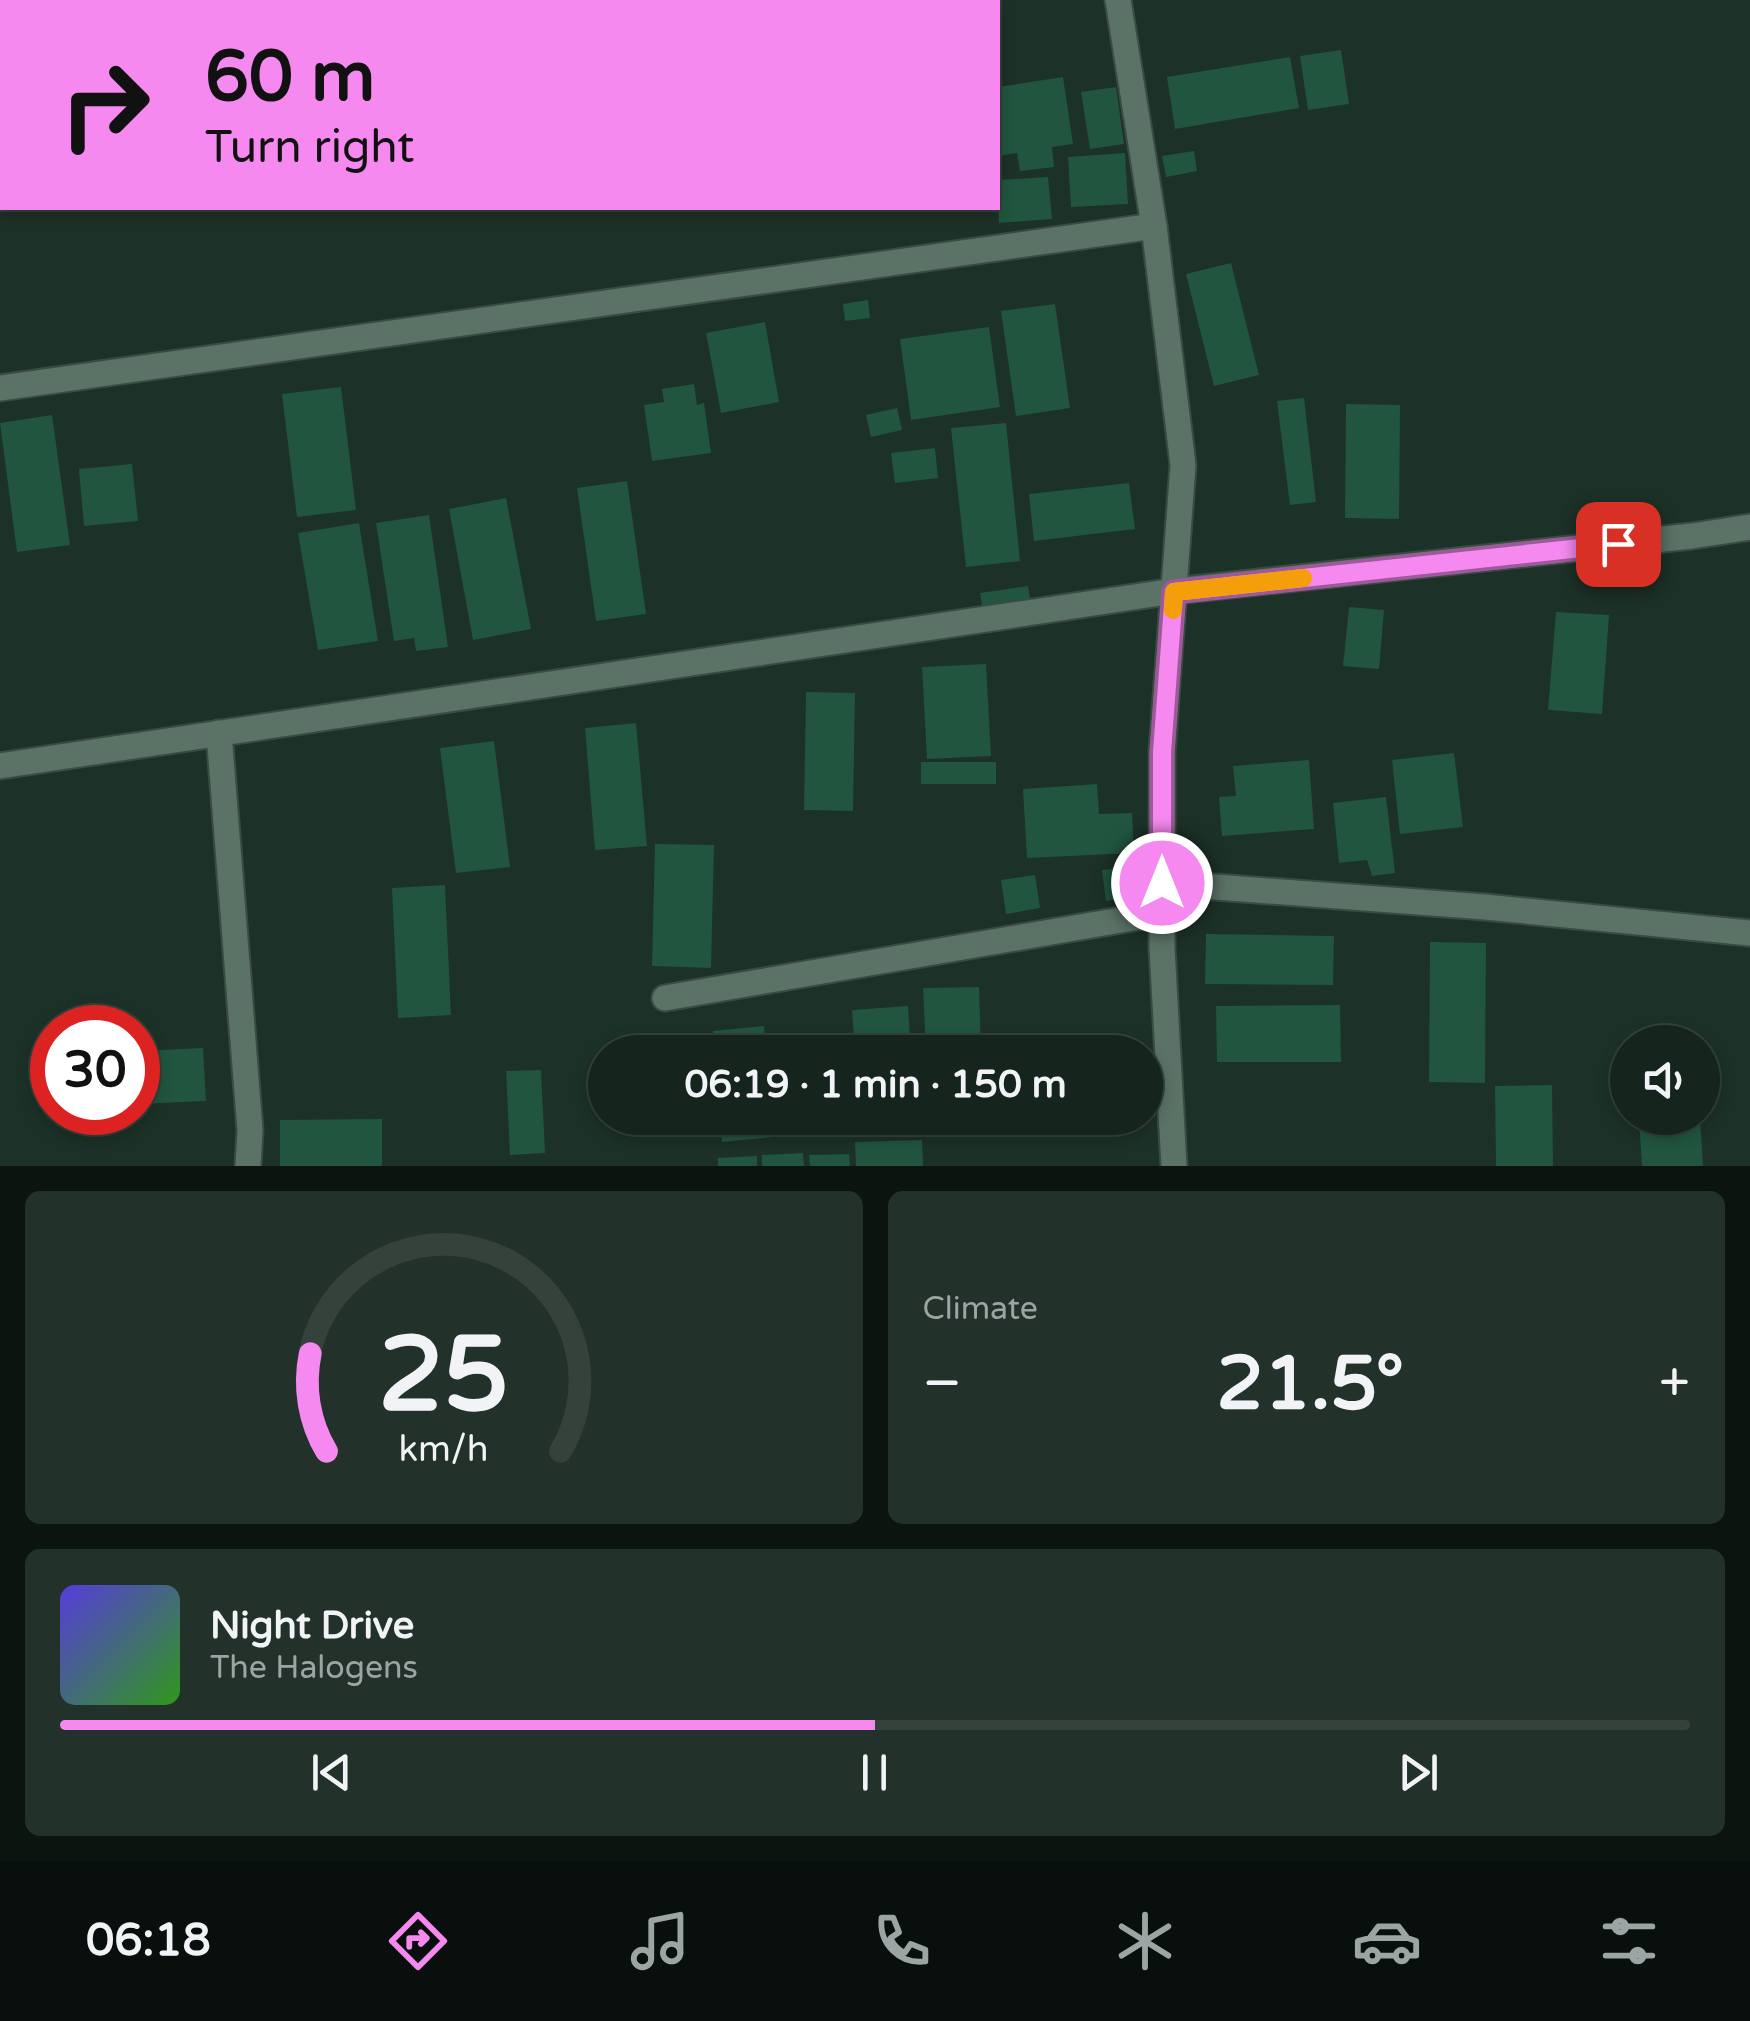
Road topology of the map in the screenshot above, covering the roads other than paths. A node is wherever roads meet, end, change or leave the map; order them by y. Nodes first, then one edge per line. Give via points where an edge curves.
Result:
1 (1118, 0) edge
2 (1154, 226) junction
3 (0, 388) edge
4 (1750, 527) edge
5 (1174, 592) junction
6 (219, 734) junction
7 (0, 766) edge
8 (1162, 883) junction
9 (1162, 913) junction
10 (1750, 933) edge
11 (665, 998) dead end
12 (248, 1166) edge
13 (1174, 1166) edge

1 - 2 street
2 - 3 street
2 - 5 street via 1183,465
4 - 5 street
5 - 6 street
5 - 8 street via 1162,752
6 - 7 street
6 - 12 street
8 - 9 street
8 - 10 street
9 - 11 street
9 - 13 street

